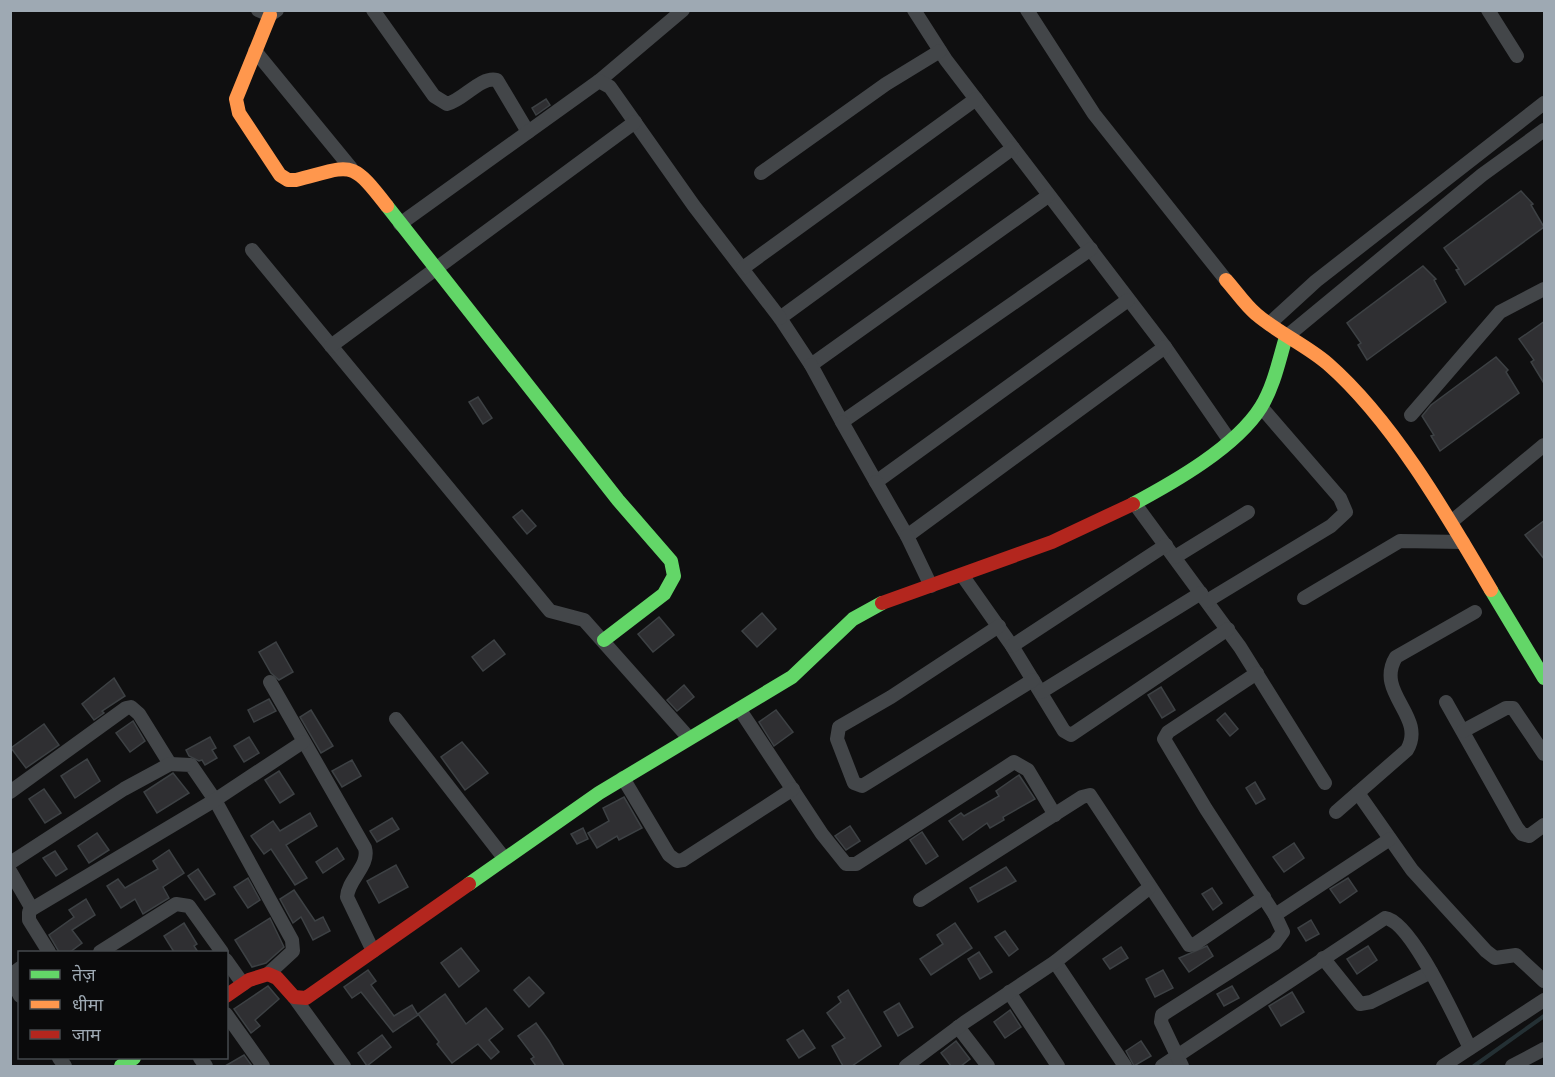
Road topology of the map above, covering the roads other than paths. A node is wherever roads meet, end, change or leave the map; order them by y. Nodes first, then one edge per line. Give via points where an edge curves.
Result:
1 (373, 10) edge
2 (684, 10) edge
3 (914, 10) edge
4 (1027, 10) edge
5 (1488, 10) edge
6 (268, 12) edge
7 (255, 51) junction
8 (940, 51) junction
9 (1517, 56) dead end
10 (599, 81) junction
11 (976, 99) junction
12 (1545, 103) edge
13 (635, 122) junction
14 (1545, 130) edge
15 (528, 132) junction
16 (1013, 148) junction
17 (351, 168) junction
18 (761, 173) dead end
19 (1048, 196) junction
20 (400, 224) junction
21 (1091, 249) junction
22 (252, 250) dead end
23 (743, 268) junction
24 (436, 269) junction
25 (1545, 289) edge
26 (1128, 300) junction
27 (780, 318) junction
28 (1269, 324) junction
29 (1286, 337) junction
30 (331, 346) junction
31 (1165, 347) junction
32 (811, 365) junction
33 (1262, 408) junction
34 (1411, 415) dead end
35 (842, 422) junction
36 (1230, 441) junction
37 (1545, 446) edge
38 (876, 482) junction
39 (1135, 504) junction
40 (1248, 512) dead end
41 (1451, 522) junction
42 (907, 536) junction
43 (1463, 542) junction
44 (1166, 545) junction
45 (1175, 557) junction
46 (962, 575) junction
47 (931, 586) junction
48 (1204, 597) junction
49 (1304, 598) dead end
50 (1475, 612) dead end
51 (999, 626) junction
52 (1228, 629) junction
53 (604, 640) junction
54 (1012, 645) junction
55 (1257, 673) junction
56 (1545, 678) edge
57 (270, 682) dead end
58 (1037, 686) junction
59 (1446, 702) dead end
60 (740, 710) junction
61 (396, 719) dead end
62 (1462, 731) junction
63 (688, 737) junction
64 (303, 742) junction
65 (1545, 754) edge
66 (170, 764) junction
67 (623, 778) junction
68 (1326, 783) dead end
69 (793, 789) junction
70 (10, 792) edge
71 (1358, 793) junction
72 (215, 800) junction
73 (1336, 812) dead end
74 (1055, 814) junction
75 (1545, 825) edge
76 (1390, 839) junction
77 (504, 858) junction
78 (10, 862) edge
79 (10, 871) edge
80 (1149, 888) junction
81 (1264, 897) junction
82 (920, 900) dead end
83 (32, 909) junction
84 (1275, 915) junction
85 (46, 951) edge
86 (102, 951) edge
87 (221, 951) edge
88 (373, 951) junction
89 (1323, 958) junction
90 (1055, 962) junction
91 (228, 963) edge
92 (18, 970) edge
93 (1431, 972) junction
94 (268, 974) junction
95 (1545, 981) edge
96 (243, 984) junction
97 (1009, 992) junction
98 (18, 993) edge
99 (228, 995) edge
100 (294, 997) junction
101 (1545, 1000) edge
102 (228, 1017) edge
103 (958, 1027) junction
104 (1470, 1048) junction
105 (1545, 1049) edge
106 (1179, 1061) edge
107 (263, 1066) edge
108 (344, 1066) edge
109 (906, 1066) edge
110 (988, 1066) edge
111 (1058, 1066) edge
112 (1125, 1066) edge
113 (1162, 1066) edge
114 (1443, 1066) edge
115 (1512, 1066) edge

1 - 15 street via 434,96 447,104 488,80 497,80
2 - 10 street
3 - 8 street
4 - 28 street via 1094,114 1226,280
5 - 9 street
6 - 7 street
7 - 17 street
7 - 17 street via 236,105 280,175 296,180
8 - 11 street
8 - 18 street via 886,84
10 - 13 street via 610,87
10 - 15 street
11 - 16 street
11 - 23 street
12 - 28 street via 1316,281
13 - 23 street
13 - 24 street
14 - 29 street via 1464,189
15 - 20 street
16 - 19 street
16 - 27 street
17 - 20 street via 362,174
19 - 21 street
19 - 32 street
20 - 24 street
21 - 26 street
21 - 35 street
22 - 30 street
23 - 27 street
24 - 30 street
24 - 53 street via 618,500 671,561 674,576 664,594
25 - 34 street via 1500,312
26 - 31 street
26 - 38 street
27 - 32 street
28 - 29 street
29 - 33 street
29 - 41 street via 1327,363 1355,391
30 - 53 street via 550,611 585,620
31 - 36 street
31 - 42 street
32 - 35 street
33 - 36 street
33 - 48 street via 1340,498 1346,512 1331,526
35 - 38 street
36 - 39 street
37 - 41 street
38 - 42 street
39 - 44 street
39 - 46 street via 1058,541
40 - 45 street
41 - 43 street
42 - 47 street
43 - 49 street via 1400,541
43 - 56 street
44 - 45 street
44 - 54 street
45 - 48 street
46 - 47 street
46 - 51 street
47 - 60 street via 862,613 804,668
48 - 52 street
48 - 58 street
50 - 71 street via 1396,657 1390,681 1414,730 1414,740
51 - 54 street
51 - 58 street via 839,728 837,739 854,783 862,786
52 - 55 street
52 - 58 street via 1074,734 1064,731
53 - 63 street
54 - 58 street
55 - 68 street
55 - 81 street via 1168,732 1164,739
57 - 64 street
59 - 62 street
60 - 63 street
60 - 69 street
61 - 77 street
62 - 65 street via 1513,708
62 - 75 street via 1522,834 1529,836
63 - 67 street
64 - 72 street
64 - 88 street via 366,852 347,897
66 - 70 street via 131,707
66 - 72 street via 191,765
66 - 78 street
67 - 69 street via 676,861
67 - 77 street
69 - 74 street via 841,861 850,865 1014,762 1028,770
71 - 73 street
71 - 76 street
72 - 83 street
72 - 94 street via 294,946 289,956
74 - 80 street via 1090,795
74 - 82 street
76 - 84 street
76 - 95 street via 1412,870 1486,951 1495,958 1516,955
77 - 88 street
79 - 83 street
80 - 81 street via 1186,943 1192,946
80 - 90 street
81 - 84 street
83 - 85 street via 29,920
84 - 106 street via 1282,932 1280,939 1162,1015 1161,1022
86 - 87 street via 181,903 189,906
88 - 100 street via 306,998
89 - 93 street via 1360,1004
89 - 93 street via 1381,919 1391,919 1403,928
89 - 106 street
90 - 97 street
90 - 112 street
91 - 96 street
92 - 98 street via 10,980
93 - 104 street
94 - 96 street
94 - 100 street
96 - 99 street
97 - 103 street
97 - 111 street
100 - 108 street
101 - 104 street
102 - 107 street
103 - 109 street
103 - 110 street
104 - 114 street
105 - 115 street
106 - 113 street

